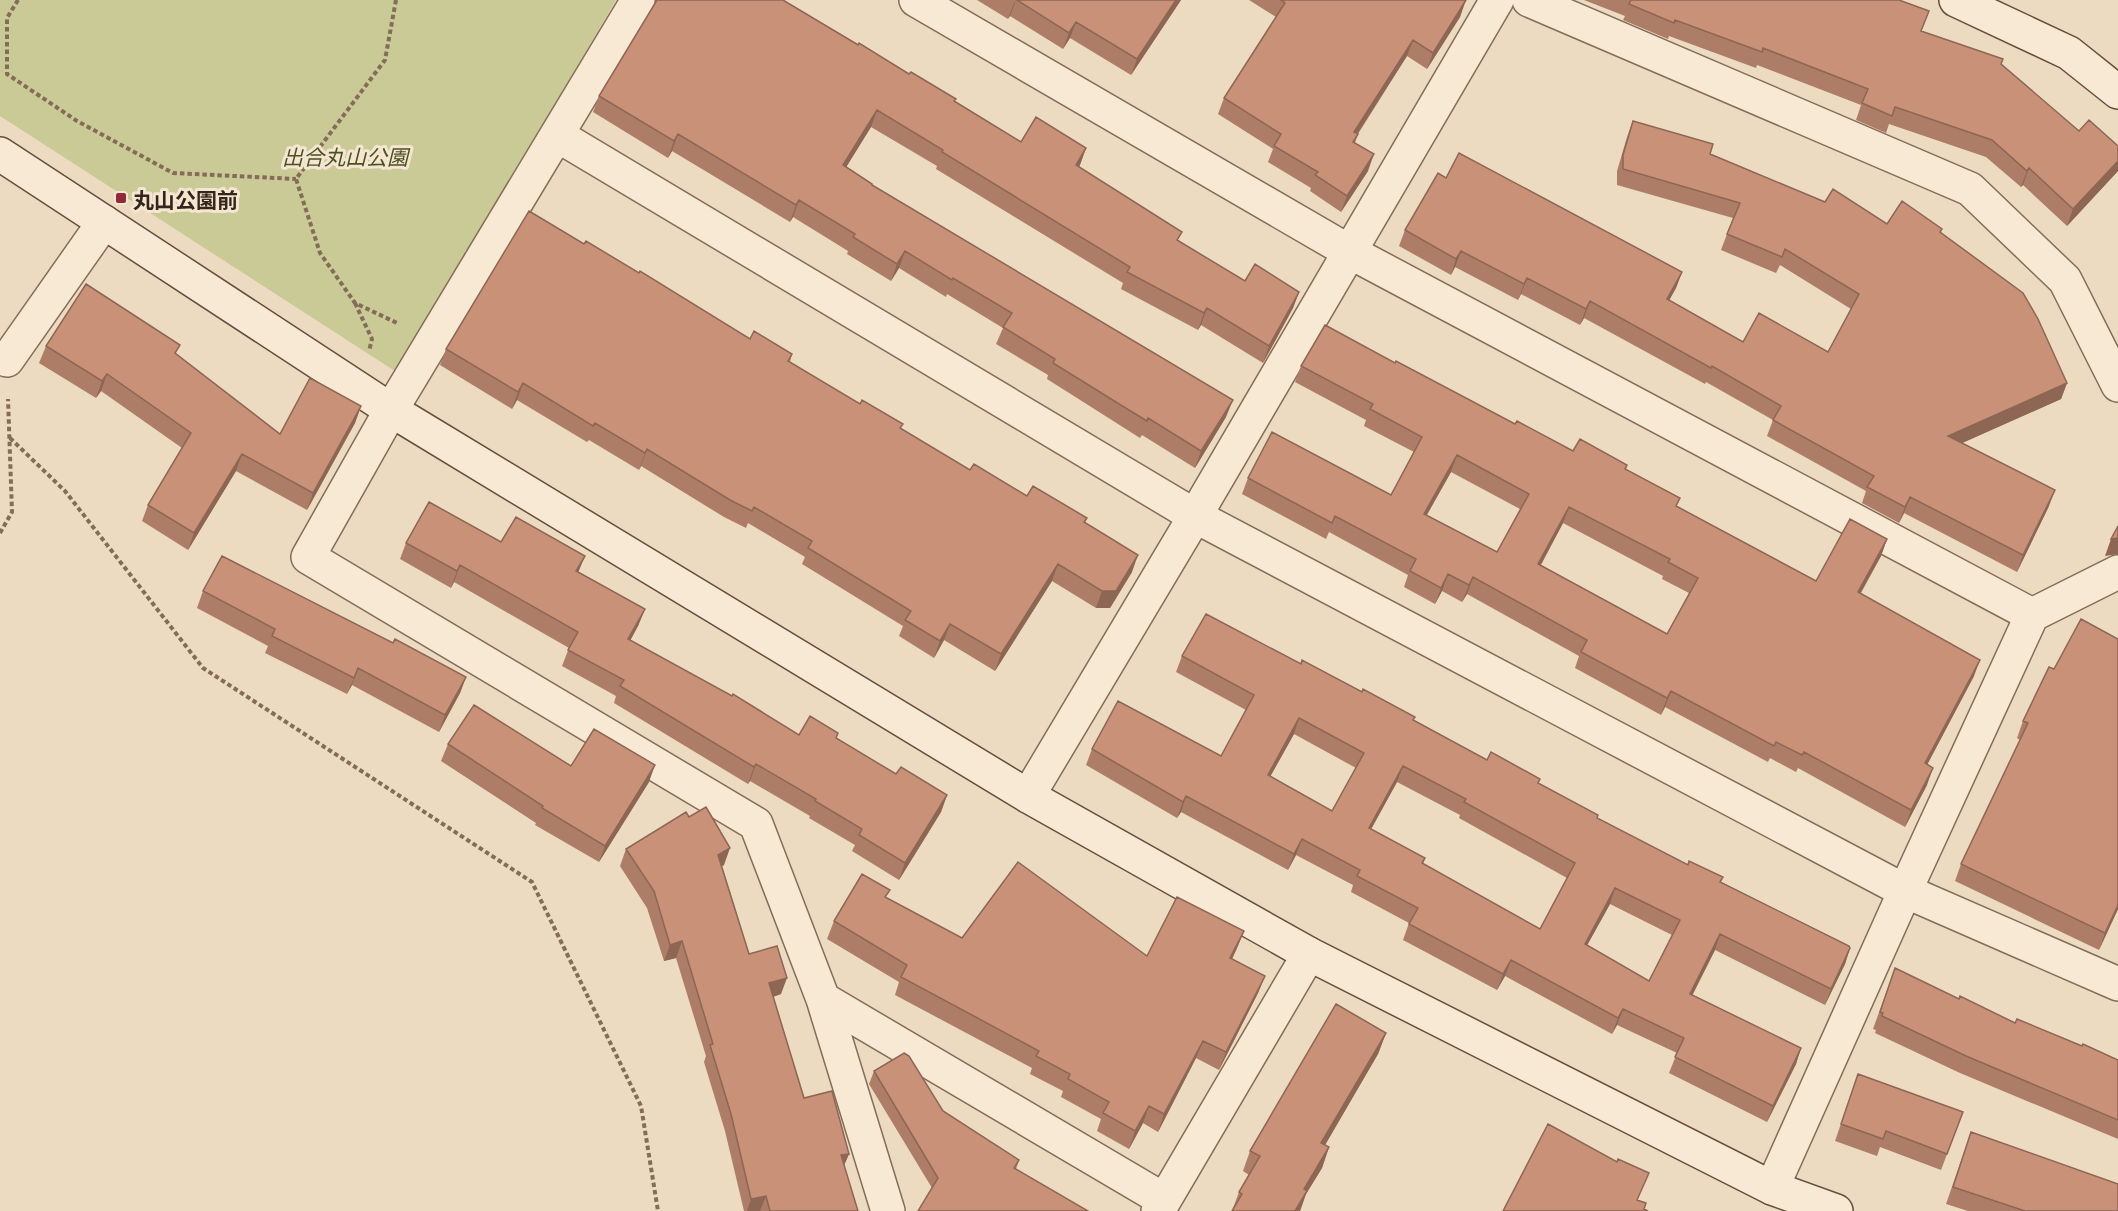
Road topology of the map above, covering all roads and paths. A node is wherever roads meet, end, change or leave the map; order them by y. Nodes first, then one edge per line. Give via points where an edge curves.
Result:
1 (18, 0) edge
2 (396, 0) edge
3 (638, 0) edge
4 (916, 0) edge
5 (1497, 0) edge
6 (1529, 0) edge
7 (1956, 0) edge
8 (2118, 92) edge
9 (557, 135) junction
10 (0, 154) edge
11 (296, 179) junction
12 (104, 222) junction
13 (1350, 252) junction
14 (433, 340) junction
15 (7, 360) joint
16 (2118, 385) edge
17 (391, 410) junction
18 (10, 438) junction
19 (1195, 516) junction
20 (0, 533) edge
21 (2118, 572) edge
22 (2032, 615) junction
23 (1028, 796) junction
24 (1905, 891) junction
25 (1309, 954) junction
26 (2118, 984) edge
27 (823, 999) junction
28 (1772, 1188) junction
29 (1161, 1206) edge
30 (658, 1211) edge
31 (888, 1211) edge
32 (1836, 1211) edge

1 - 11 path via 7,18 7,74 77,121 173,173
2 - 11 path via 385,60
3 - 9 street
4 - 13 street
5 - 13 street
6 - 16 street via 1970,189 2065,280
7 - 8 street via 2069,53
9 - 14 street
9 - 19 street
10 - 12 street
11 - 14 path via 320,253 355,303
12 - 15 street
12 - 17 street
13 - 19 street
13 - 22 street
14 - 17 street
15 - 18 path
17 - 23 street
17 - 27 street via 308,557 756,824
18 - 20 path via 12,512
18 - 30 path via 65,490 203,668 532,882 641,1106
19 - 23 street
19 - 24 street
21 - 22 street
22 - 24 street
23 - 25 street
24 - 26 street
24 - 28 street
25 - 28 street
25 - 29 street
27 - 29 street
27 - 31 street
28 - 32 street

